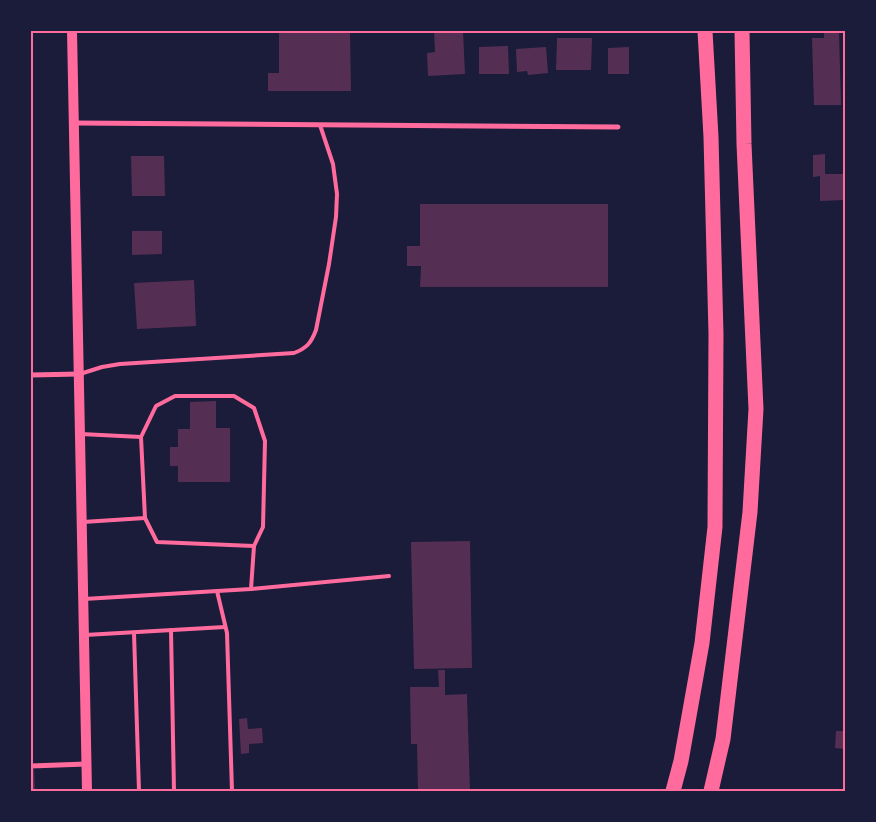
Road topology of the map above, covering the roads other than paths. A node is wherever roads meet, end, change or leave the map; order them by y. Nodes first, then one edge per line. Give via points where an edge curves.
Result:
1 (72, 31) edge
2 (705, 31) edge
3 (742, 31) edge
4 (74, 123) junction
5 (320, 125) junction
6 (618, 127) dead end
7 (80, 374) junction
8 (31, 375) edge
9 (81, 434) junction
10 (141, 437) junction
11 (145, 518) junction
12 (83, 522) junction
13 (254, 546) junction
14 (389, 576) dead end
15 (251, 589) junction
16 (217, 591) junction
17 (84, 599) junction
18 (225, 627) junction
19 (171, 630) junction
20 (134, 633) junction
21 (84, 635) junction
22 (87, 764) junction
23 (31, 766) edge
24 (88, 791) edge
25 (139, 791) edge
26 (174, 791) edge
27 (232, 791) edge
28 (673, 791) edge
29 (711, 791) edge

1 - 4 main road
2 - 28 highway via 716,334 715,527 702,643
3 - 29 highway via 756,409 748,531 723,739
4 - 5 street
4 - 7 main road
5 - 6 street
5 - 7 lane via 336,177 336,217 316,330 305,349 294,353 120,364
7 - 8 street
7 - 9 main road
9 - 10 lane
9 - 12 main road
10 - 11 lane
10 - 13 lane via 156,406 175,396 234,396 254,408 265,441 263,527
11 - 12 lane
11 - 13 lane via 156,542
12 - 17 main road
13 - 15 lane
14 - 15 lane
15 - 16 lane
16 - 17 lane
16 - 18 lane
17 - 21 main road
18 - 19 lane
18 - 27 lane
19 - 20 lane
19 - 26 lane
20 - 21 lane
20 - 25 lane
21 - 22 main road
22 - 23 street
22 - 24 main road

